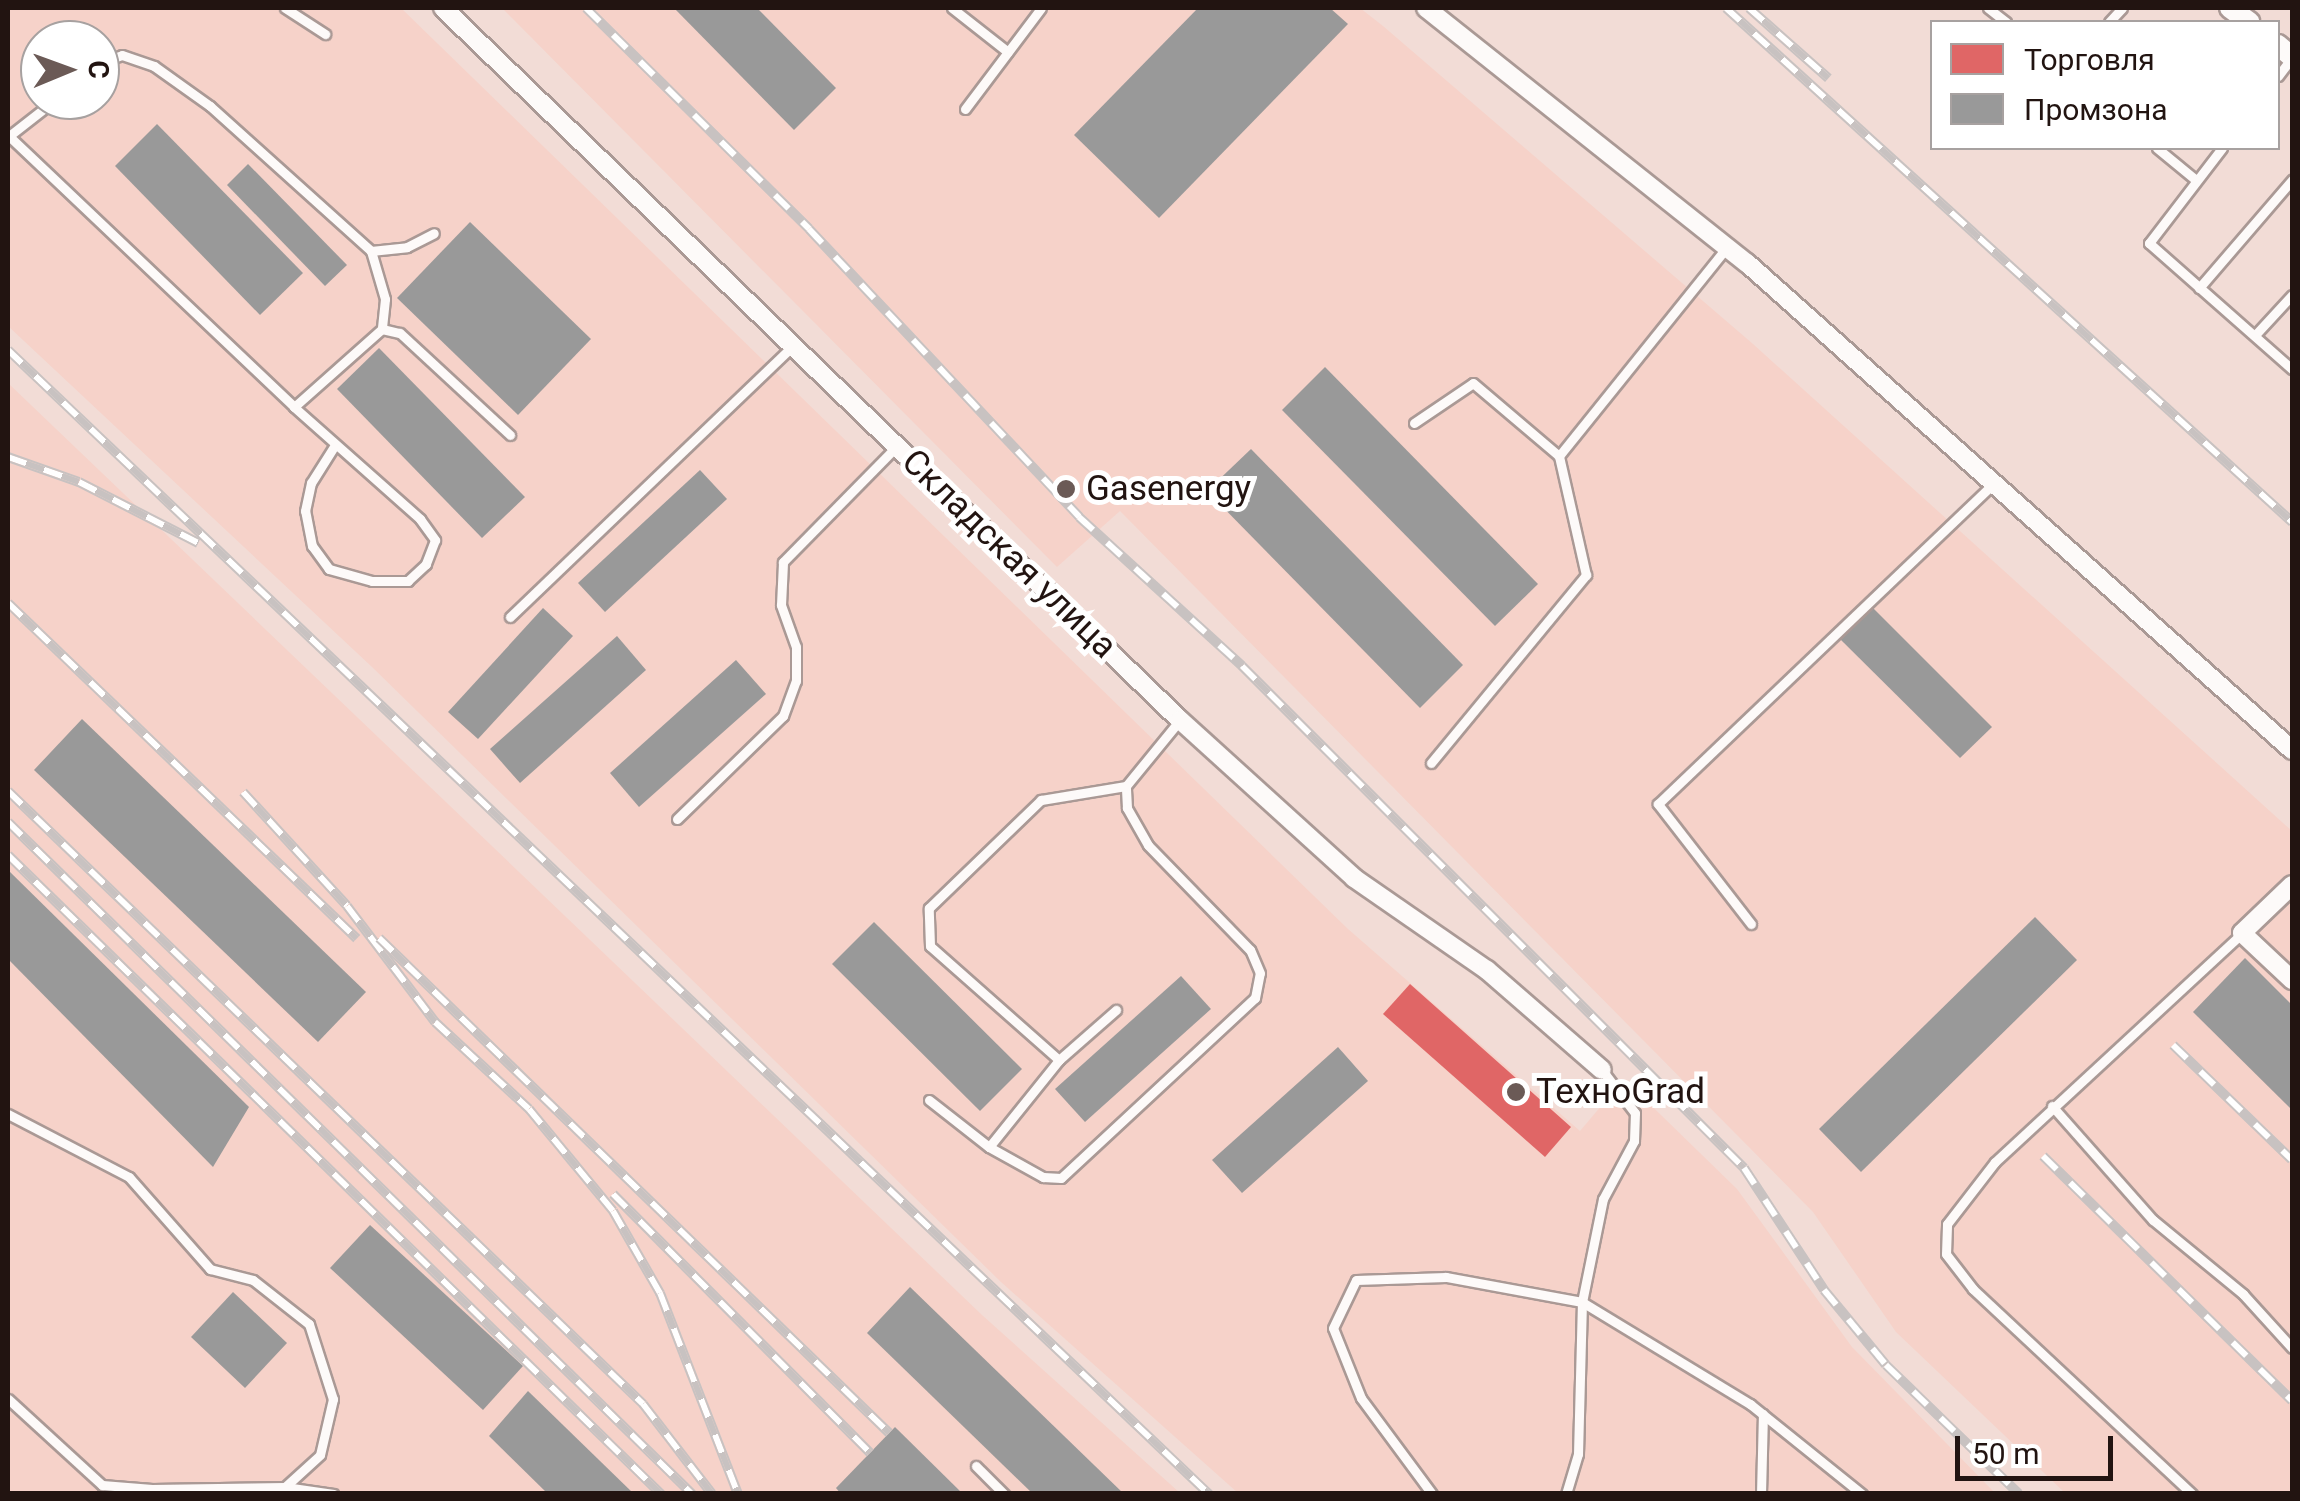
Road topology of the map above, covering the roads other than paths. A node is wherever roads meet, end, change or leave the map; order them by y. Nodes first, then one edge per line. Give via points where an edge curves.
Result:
1 (284, 8) edge
2 (443, 8) edge
3 (952, 8) edge
4 (1040, 8) edge
5 (1426, 8) edge
6 (325, 34) dead end
7 (1008, 52) junction
8 (120, 57) edge
9 (966, 109) dead end
10 (30, 120) edge
11 (10, 136) edge
12 (2159, 150) edge
13 (2220, 150) edge
14 (2196, 180) junction
15 (2292, 180) edge
16 (434, 232) dead end
17 (1728, 247) junction
18 (372, 252) junction
19 (2198, 288) junction
20 (2292, 295) edge
21 (382, 328) junction
22 (2256, 334) junction
23 (794, 345) junction
24 (2292, 369) edge
25 (294, 407) junction
26 (1414, 423) dead end
27 (510, 436) dead end
28 (336, 445) junction
29 (898, 445) junction
30 (1559, 456) junction
31 (1994, 483) junction
32 (510, 617) dead end
33 (1180, 720) junction
34 (2292, 750) edge
35 (1431, 764) dead end
36 (1126, 786) junction
37 (678, 818) dead end
38 (2292, 886) edge
39 (1751, 924) dead end
40 (2242, 933) junction
41 (2292, 980) edge
42 (1116, 1010) dead end
43 (1059, 1060) junction
44 (1602, 1070) joint
45 (929, 1100) dead end
46 (2052, 1106) junction
47 (8, 1114) edge
48 (989, 1147) junction
49 (1582, 1302) junction
50 (2292, 1348) edge
51 (8, 1399) edge
52 (1763, 1414) junction
53 (976, 1466) dead end
54 (285, 1487) junction
55 (333, 1494) edge
56 (1004, 1494) edge
57 (1432, 1494) edge
58 (1566, 1494) edge
59 (1760, 1494) edge
60 (1862, 1494) edge
61 (2192, 1494) edge

1 - 6 lane
2 - 23 street, Складская улица
3 - 7 lane
4 - 7 lane
5 - 17 street
7 - 9 lane
8 - 18 lane via 154,66 210,106
10 - 11 lane
11 - 25 lane
12 - 14 lane
13 - 14 lane
14 - 19 lane via 2149,243
15 - 19 lane
16 - 18 lane via 407,247
17 - 30 lane
17 - 31 street
18 - 21 lane via 385,299
19 - 22 lane
20 - 22 lane
21 - 25 lane
21 - 27 lane via 400,334
22 - 24 lane
23 - 29 street, Складская улица
23 - 32 lane
25 - 28 lane
26 - 30 lane via 1472,383
28 - 28 lane via 435,540 426,564 408,581 372,581 330,569 312,546 305,511 311,484
29 - 33 street, Складская улица
29 - 37 lane via 782,562 781,605 796,647 796,681 783,716
30 - 35 lane via 1586,575
31 - 34 street
31 - 39 lane via 1658,804
33 - 36 lane
33 - 44 street, Складская улица via 1354,878 1487,970
36 - 43 lane via 1041,800 929,908 930,946
36 - 48 lane via 1127,808 1148,844 1250,950 1260,973 1254,998 1061,1178 1043,1177
38 - 40 street
40 - 41 street
40 - 46 lane
42 - 43 lane
43 - 48 lane
44 - 49 lane via 1635,1113 1634,1141 1603,1199
45 - 48 lane
46 - 50 lane via 2152,1220 2243,1294
46 - 61 lane via 1962,1199 1947,1224 1946,1254 2042,1358
47 - 54 lane via 129,1177 210,1269 253,1280 308,1324 329,1370 333,1416 320,1455
49 - 52 lane
49 - 57 lane via 1446,1277 1356,1280 1334,1328 1362,1398
49 - 58 lane via 1578,1454
51 - 54 lane via 102,1485
52 - 59 lane
52 - 60 lane
53 - 56 lane
54 - 55 lane

